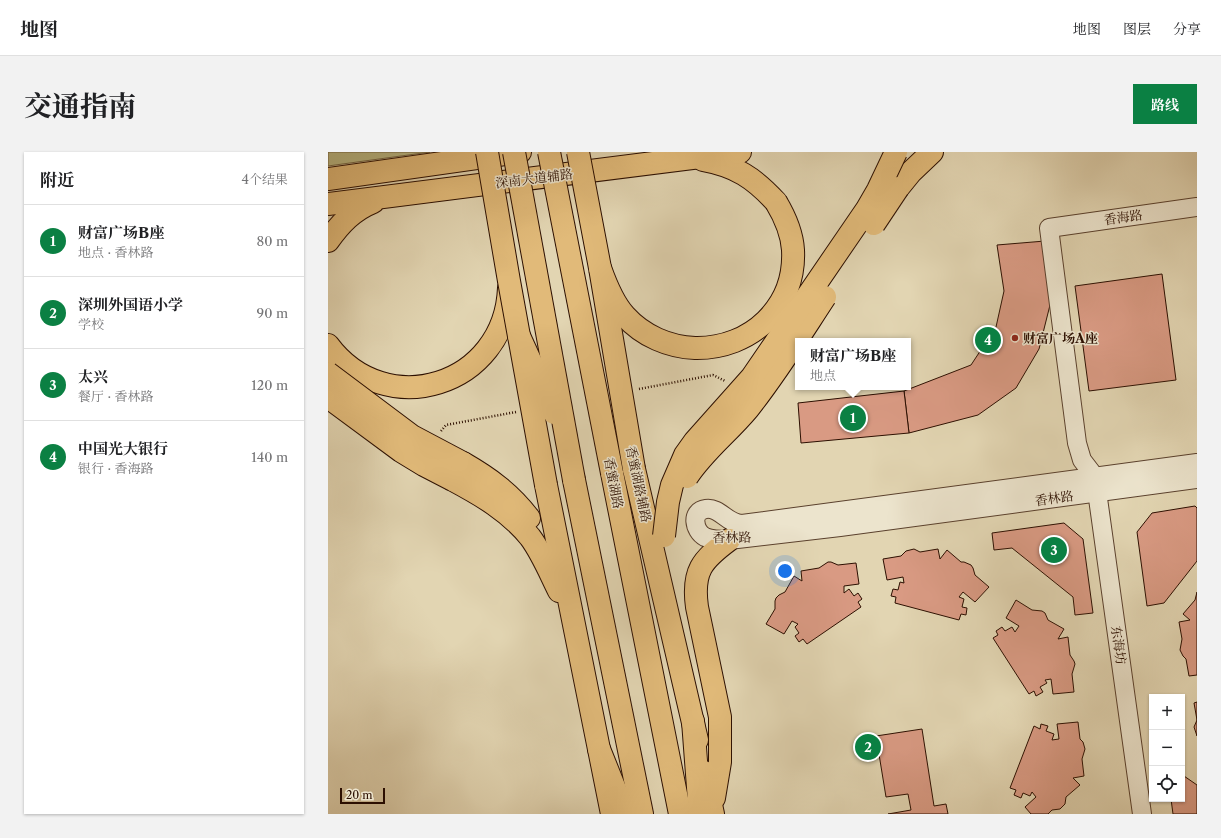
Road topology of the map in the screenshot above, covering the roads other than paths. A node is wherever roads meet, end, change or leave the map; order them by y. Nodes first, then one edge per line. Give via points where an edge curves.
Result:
1 (487, 152) edge
2 (514, 152) edge
3 (520, 152) edge
4 (549, 152) edge
5 (578, 152) edge
6 (740, 152) edge
7 (896, 152) edge
8 (932, 152) edge
9 (688, 159) junction
10 (328, 179) edge
11 (389, 196) junction
12 (328, 204) edge
13 (1197, 207) edge
14 (334, 234) edge
15 (600, 268) junction
16 (509, 281) junction
17 (519, 336) junction
18 (798, 338) edge
19 (795, 342) edge
20 (328, 345) edge
21 (328, 373) edge
22 (328, 397) edge
23 (568, 444) junction
24 (1197, 463) edge
25 (458, 472) junction
26 (1197, 479) edge
27 (1096, 485) junction
28 (664, 536) junction
29 (729, 540) junction
30 (565, 578) junction
31 (667, 610) junction
32 (576, 633) junction
33 (599, 749) junction
34 (708, 813) edge
35 (612, 814) edge
36 (625, 814) edge
37 (642, 814) edge
38 (680, 814) edge
39 (1142, 814) edge

1 - 16 main road, bridge
2 - 23 main road, bridge
3 - 10 main road
4 - 38 main road, 香蜜湖路, bridge
5 - 15 main road, 香蜜湖路辅路, bridge
6 - 9 main road, 深南大道辅路
7 - 28 main road, bridge via 867,209 756,372 685,455 672,485
8 - 18 main road, bridge via 898,188
9 - 11 main road, 深南大道辅路
9 - 15 main road, bridge via 704,160 737,170 752,178 776,202 785,218 793,250 792,267 789,283 774,312 762,325 746,336 727,344 707,348 663,342 641,330 624,316 610,294
11 - 12 main road, 深南大道辅路
11 - 14 main road via 353,213
13 - 27 street, 香海路 via 1050,228 1077,443 1082,460
15 - 31 main road, 香蜜湖路辅路, bridge via 634,469
16 - 17 main road, bridge
16 - 20 main road, bridge via 504,319 491,345 474,364 457,375 439,382 420,386 397,386 375,382 357,374 341,361
17 - 23 main road, bridge
17 - 30 main road, bridge
19 - 28 main road, bridge via 747,410 694,466 678,494
21 - 25 main road, bridge
22 - 25 main road, bridge via 424,465
23 - 37 main road, bridge
24 - 27 street, 香林路
25 - 30 main road via 490,480 501,488 534,524
25 - 32 main road via 476,492 512,518 530,537 542,556
26 - 27 street, 香林路
27 - 29 street, 香林路 via 840,527
27 - 29 street, 香林路 via 742,524 732,522 710,509 700,512 695,522 700,534 709,538
27 - 39 street, 东海坊
28 - 31 main road via 663,562
29 - 34 main road via 705,559 695,582 697,607 720,717 720,762
30 - 32 main road
31 - 34 main road, 香蜜湖路辅路 via 693,721
32 - 33 main road
33 - 35 main road
33 - 36 main road

